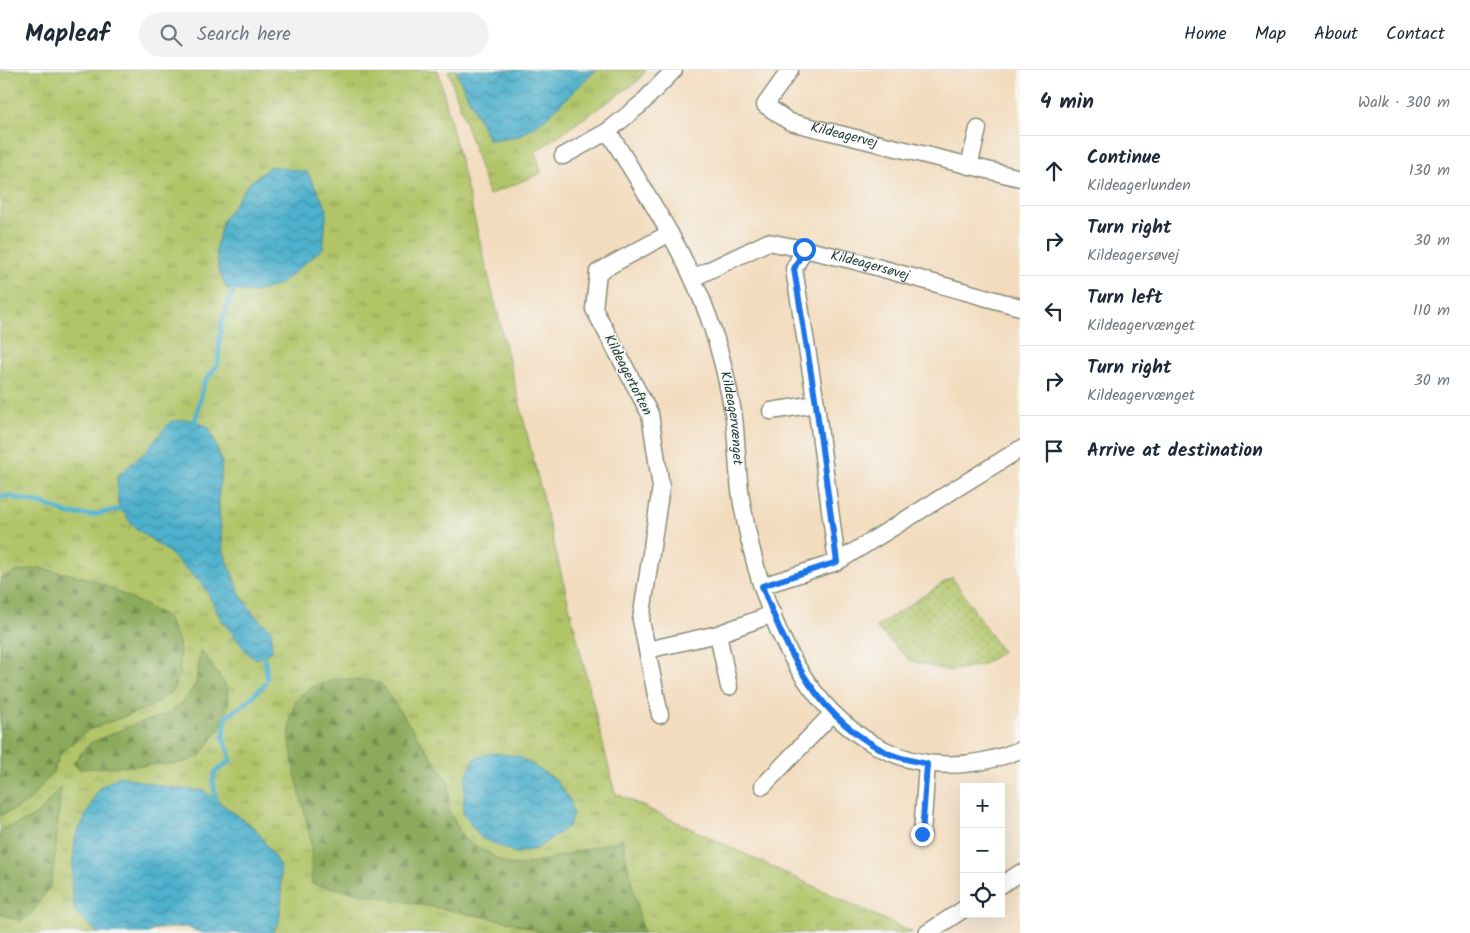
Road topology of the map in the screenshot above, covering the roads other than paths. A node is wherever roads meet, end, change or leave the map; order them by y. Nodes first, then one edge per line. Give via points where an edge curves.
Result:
1 (674, 70) edge
2 (790, 70) edge
3 (978, 129) dead end
4 (608, 131) junction
5 (563, 156) dead end
6 (969, 166) junction
7 (1020, 178) edge
8 (670, 233) junction
9 (804, 249) junction
10 (693, 278) junction
11 (1020, 307) edge
12 (816, 404) junction
13 (771, 411) dead end
14 (1020, 450) edge
15 (837, 562) junction
16 (762, 586) junction
17 (773, 614) junction
18 (718, 634) junction
19 (647, 650) junction
20 (729, 687) dead end
21 (832, 714) junction
22 (660, 715) dead end
23 (1020, 750) edge
24 (927, 764) junction
25 (762, 786) dead end
26 (922, 834) dead end
27 (1020, 873) edge
28 (1005, 882) edge
29 (960, 912) edge
30 (927, 933) edge

1 - 4 street via 641,104
2 - 6 street, Kildeagervej via 765,106 790,122
3 - 6 street
4 - 5 street
4 - 8 street, Kildeagervænget
6 - 7 street, Kildeagervej
8 - 10 street, Kildeagervænget
8 - 19 street, Kildeagertoften via 598,272 594,309 650,414 661,487 642,620
9 - 10 street, Kildeagersøvej via 768,242
9 - 11 street, Kildeagersøvej
9 - 12 street via 794,269
10 - 16 street, Kildeagervænget via 717,341 734,417 742,502
12 - 13 street
12 - 15 street
14 - 15 street
15 - 16 street
16 - 17 street, Kildeagervænget
17 - 18 street
17 - 21 street, Kildeagervænget via 808,684
18 - 19 street
18 - 20 street
19 - 22 street, Kildeagertoften
21 - 24 street, Kildeagervænget via 860,737 892,754
21 - 25 street
23 - 24 street, Kildeagervænget via 1003,757 962,765
24 - 26 street
27 - 28 street
29 - 30 street

